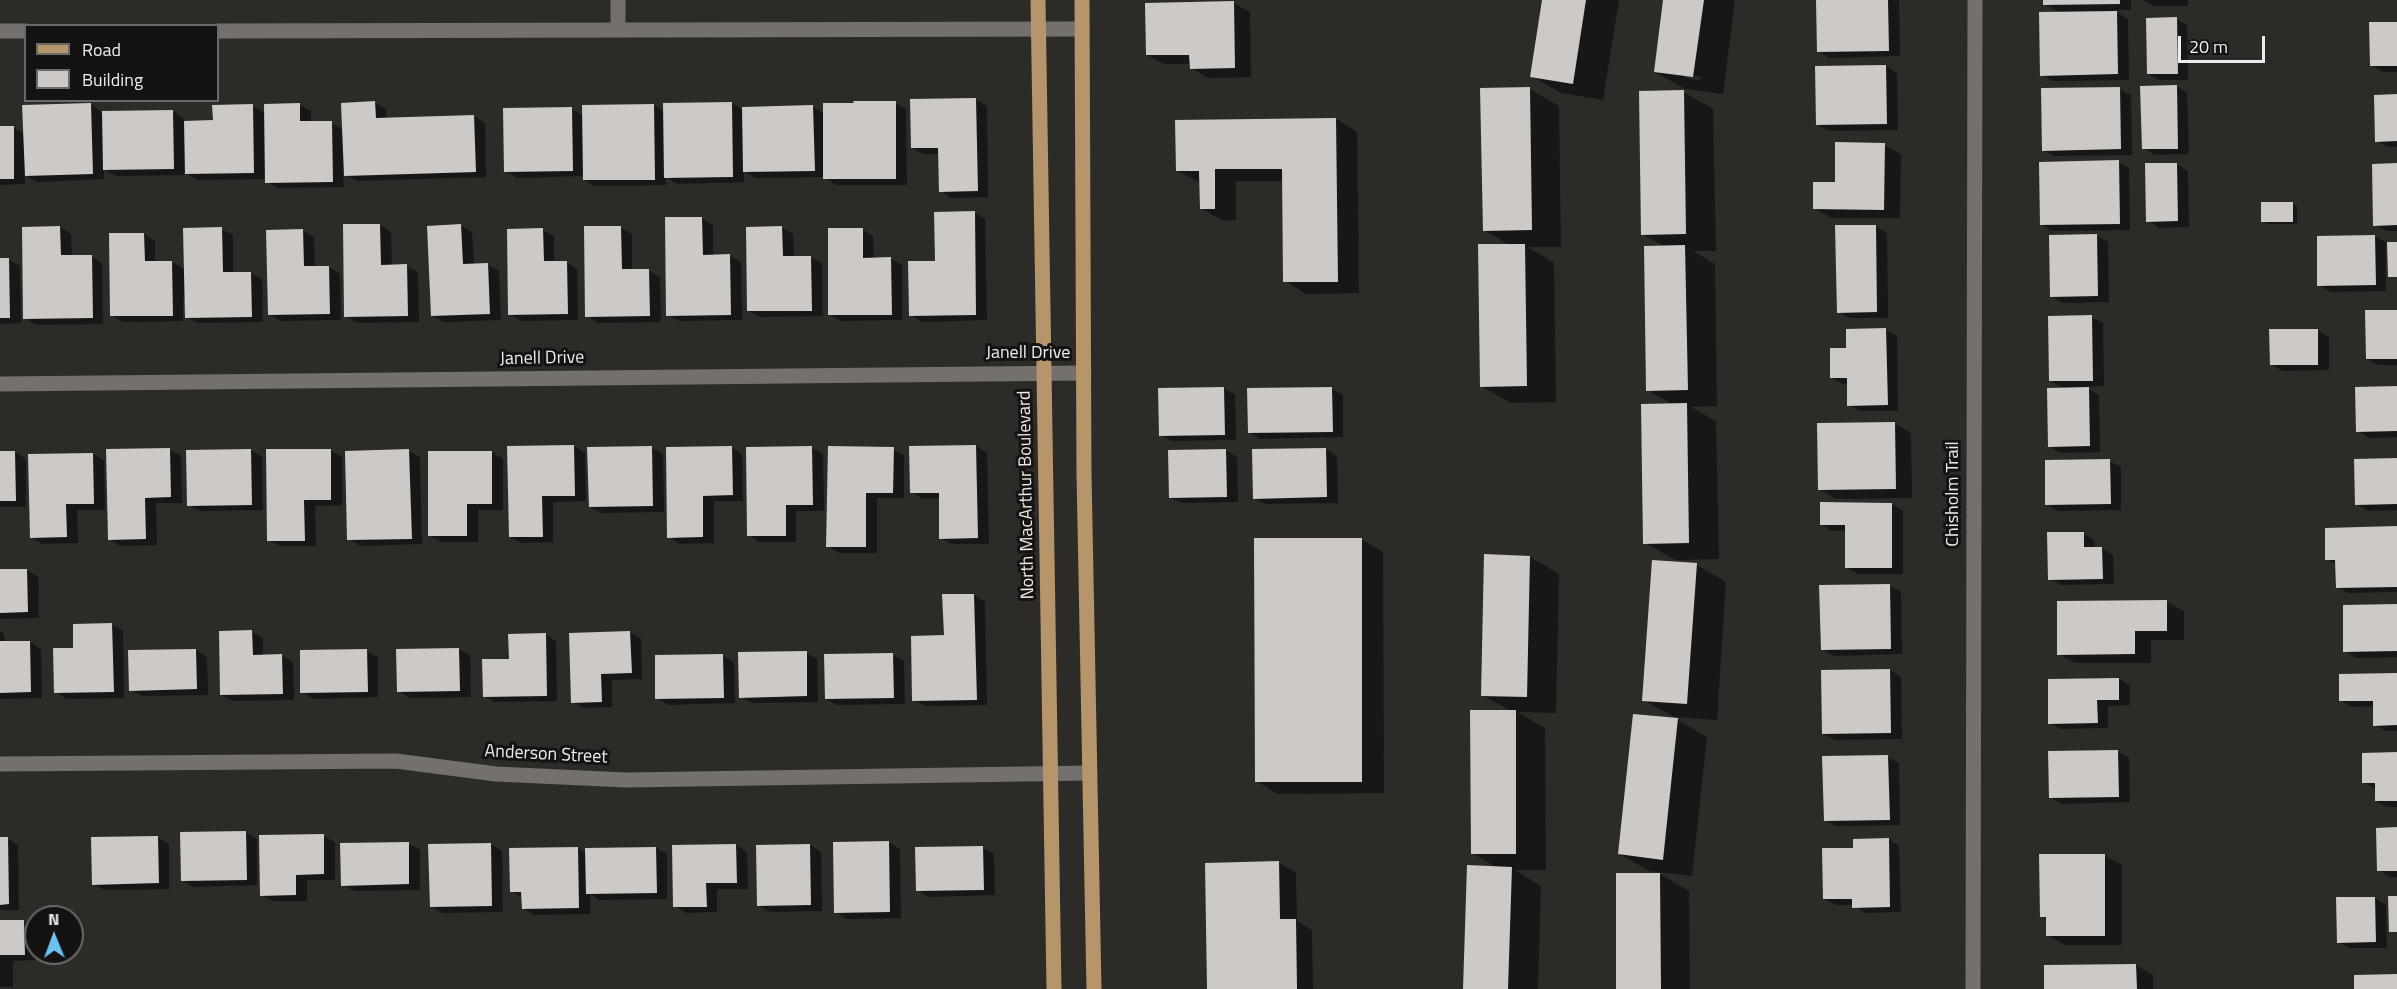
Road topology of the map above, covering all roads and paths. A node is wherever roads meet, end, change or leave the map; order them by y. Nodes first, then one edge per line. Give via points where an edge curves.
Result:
1 (618, 0) edge
2 (1038, 0) edge
3 (1082, 0) edge
4 (1975, 0) edge
5 (1038, 29) junction
6 (1082, 29) junction
7 (618, 30) junction
8 (0, 31) edge
9 (24, 31) edge
10 (219, 31) edge
11 (1045, 373) junction
12 (1084, 373) junction
13 (0, 384) edge
14 (0, 764) edge
15 (1052, 773) junction
16 (1090, 773) junction
17 (1054, 989) edge
18 (1094, 989) edge
19 (1973, 989) edge

1 - 7 street
2 - 5 main road, North MacArthur Boulevard
3 - 6 main road
4 - 19 street, Chisholm Trail
5 - 6 street
5 - 7 street
5 - 11 main road, North MacArthur Boulevard
6 - 12 main road
7 - 10 street
8 - 9 street
11 - 12 street, Janell Drive
11 - 13 street, Janell Drive
11 - 15 main road, North MacArthur Boulevard
12 - 16 main road
14 - 15 street, Anderson Street via 396,761 496,774 626,780
15 - 16 street, Anderson Street
15 - 17 main road, North MacArthur Boulevard
16 - 18 main road

